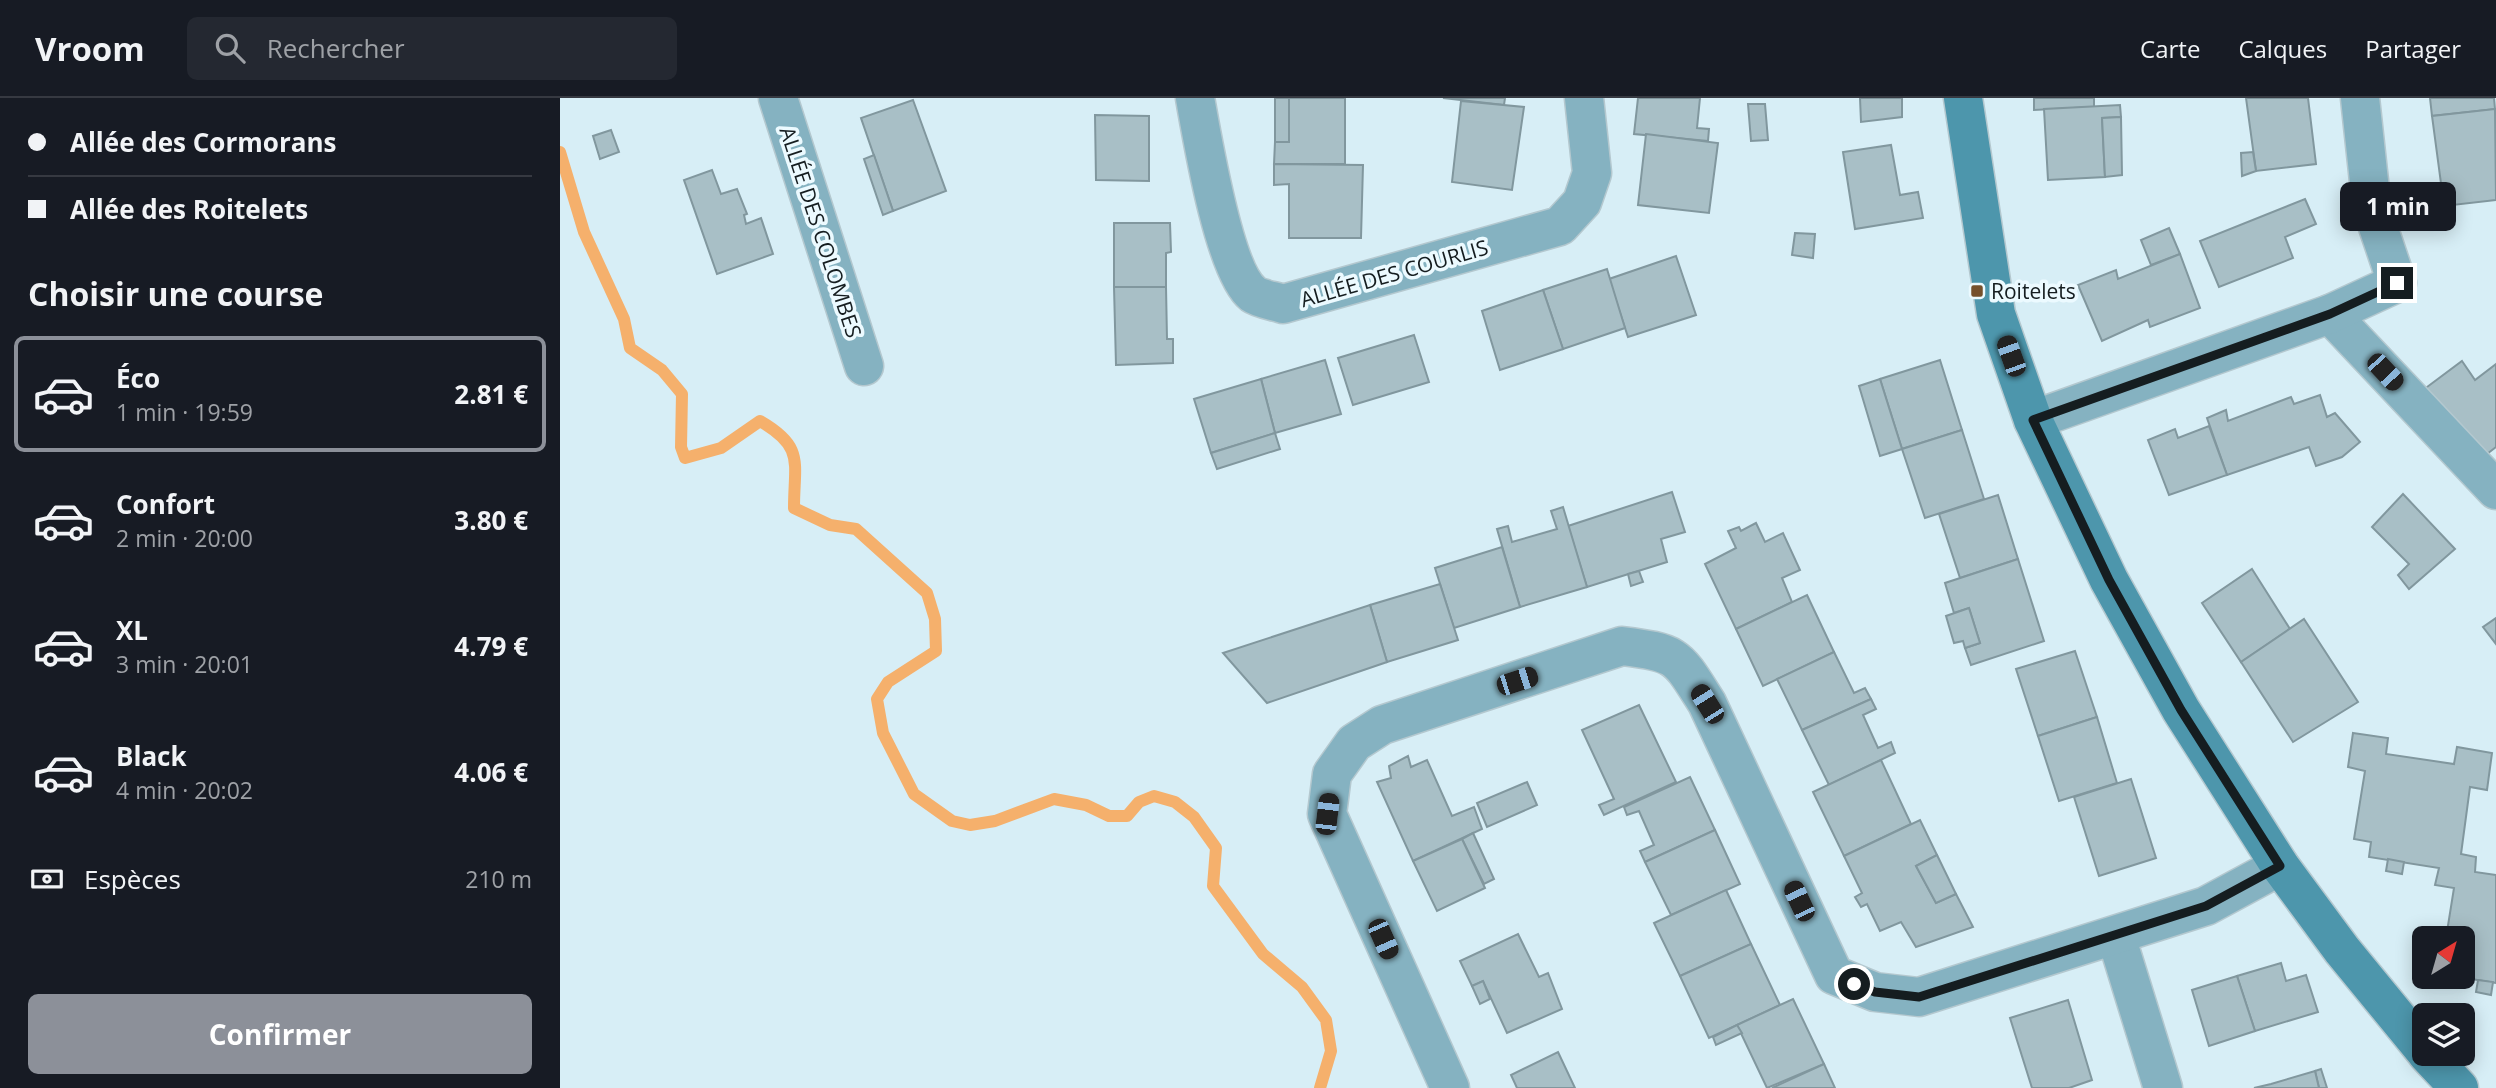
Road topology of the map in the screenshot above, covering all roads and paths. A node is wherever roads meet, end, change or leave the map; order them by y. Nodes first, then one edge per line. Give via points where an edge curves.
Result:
1 (778, 98) edge
2 (1195, 98) edge
3 (1584, 98) edge
4 (1963, 98) edge
5 (2360, 98) edge
6 (2330, 314) junction
7 (864, 366) dead end
8 (2033, 420) junction
9 (2496, 490) edge
10 (2280, 866) junction
11 (2116, 936) junction
12 (2412, 1036) edge
13 (2438, 1066) edge
14 (1450, 1088) edge
15 (2163, 1088) edge
16 (2459, 1088) edge

1 - 7 street, ALLÉE DES COLOMBES
2 - 3 street, ALLÉE DES COURLIS via 1232,261 1253,293 1283,304 1560,226 1581,202 1592,173
4 - 8 street via 1996,314
5 - 6 street via 2372,209 2397,283
6 - 8 street
6 - 9 street
8 - 10 street via 2122,604 2181,710
10 - 11 street via 2206,906
10 - 12 street
11 - 14 street via 1919,997 1875,992 1833,975 1707,704 1683,665 1662,651 1622,646 1382,725 1354,743 1332,774 1327,814
11 - 15 street
13 - 16 street

